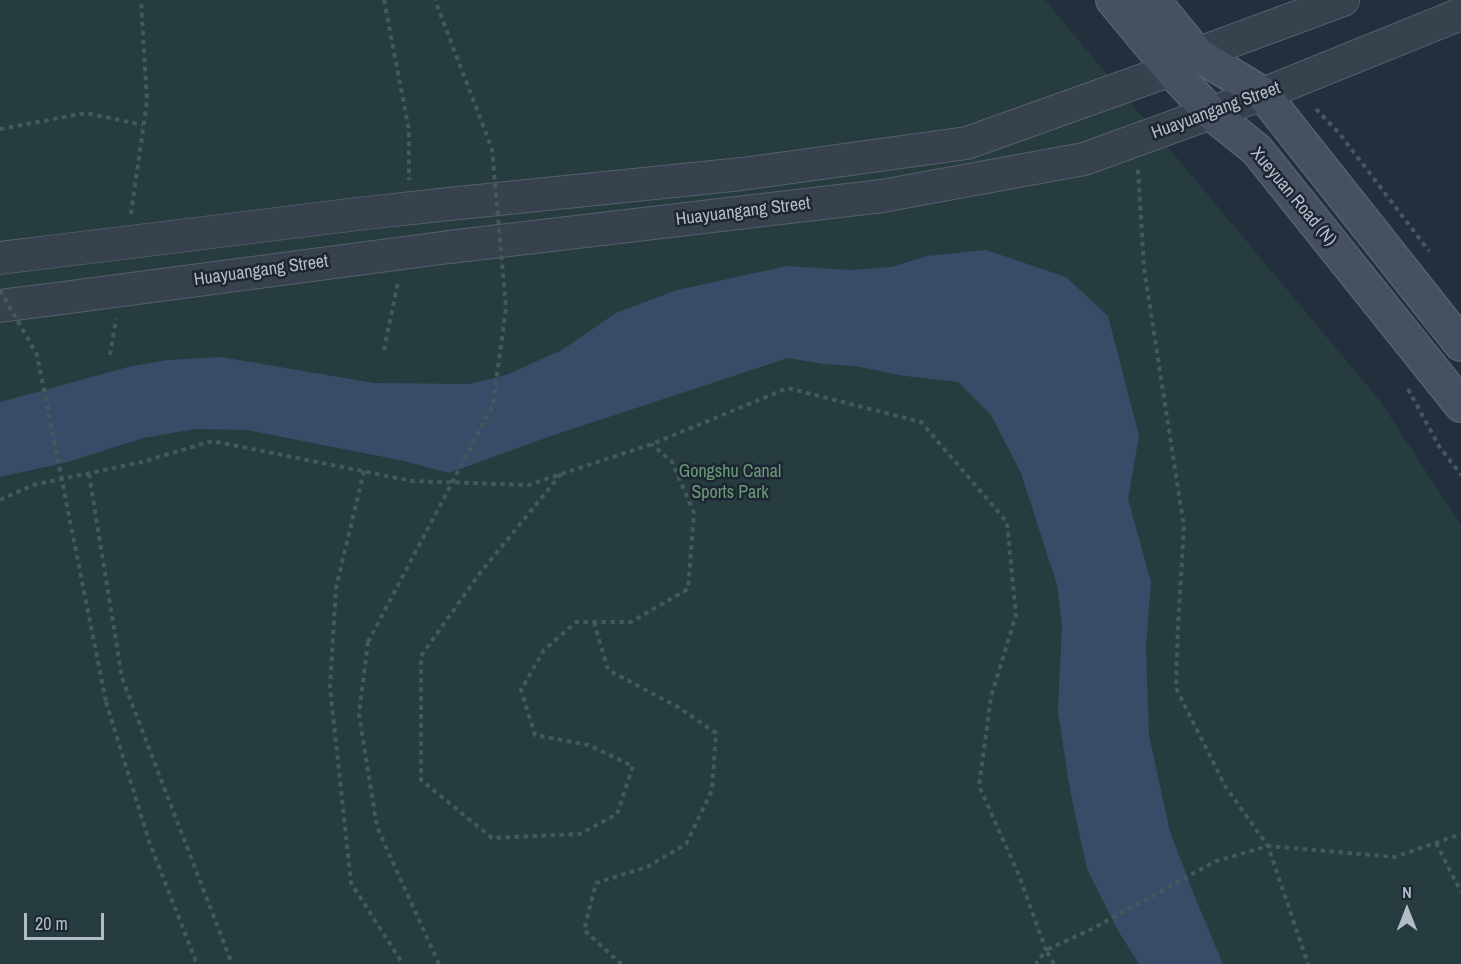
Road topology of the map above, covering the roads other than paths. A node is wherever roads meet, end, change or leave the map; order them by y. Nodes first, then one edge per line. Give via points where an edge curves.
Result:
1 (1113, 0) edge
2 (1154, 0) edge
3 (1343, 0) edge
4 (1461, 14) edge
5 (1184, 62) junction
6 (1263, 94) junction
7 (1211, 113) junction
8 (0, 258) edge
9 (0, 306) edge
10 (1461, 344) edge
11 (1461, 405) edge

1 - 5 main road, Xueyuan Road (N)
2 - 5 main road, Xueyuan Road (N)
3 - 5 street, Huayuangang Street
4 - 6 street, Huayuangang Street
5 - 6 main road, Xueyuan Road (N)
5 - 7 main road, Xueyuan Road (N)
5 - 8 street, Huayuangang Street, bridge via 968,143 742,174 355,214
6 - 7 street, Huayuangang Street
6 - 10 main road, Xueyuan Road (N)
7 - 9 street, Huayuangang Street, bridge via 1084,159 882,196
7 - 11 main road, Xueyuan Road (N) via 1257,150

